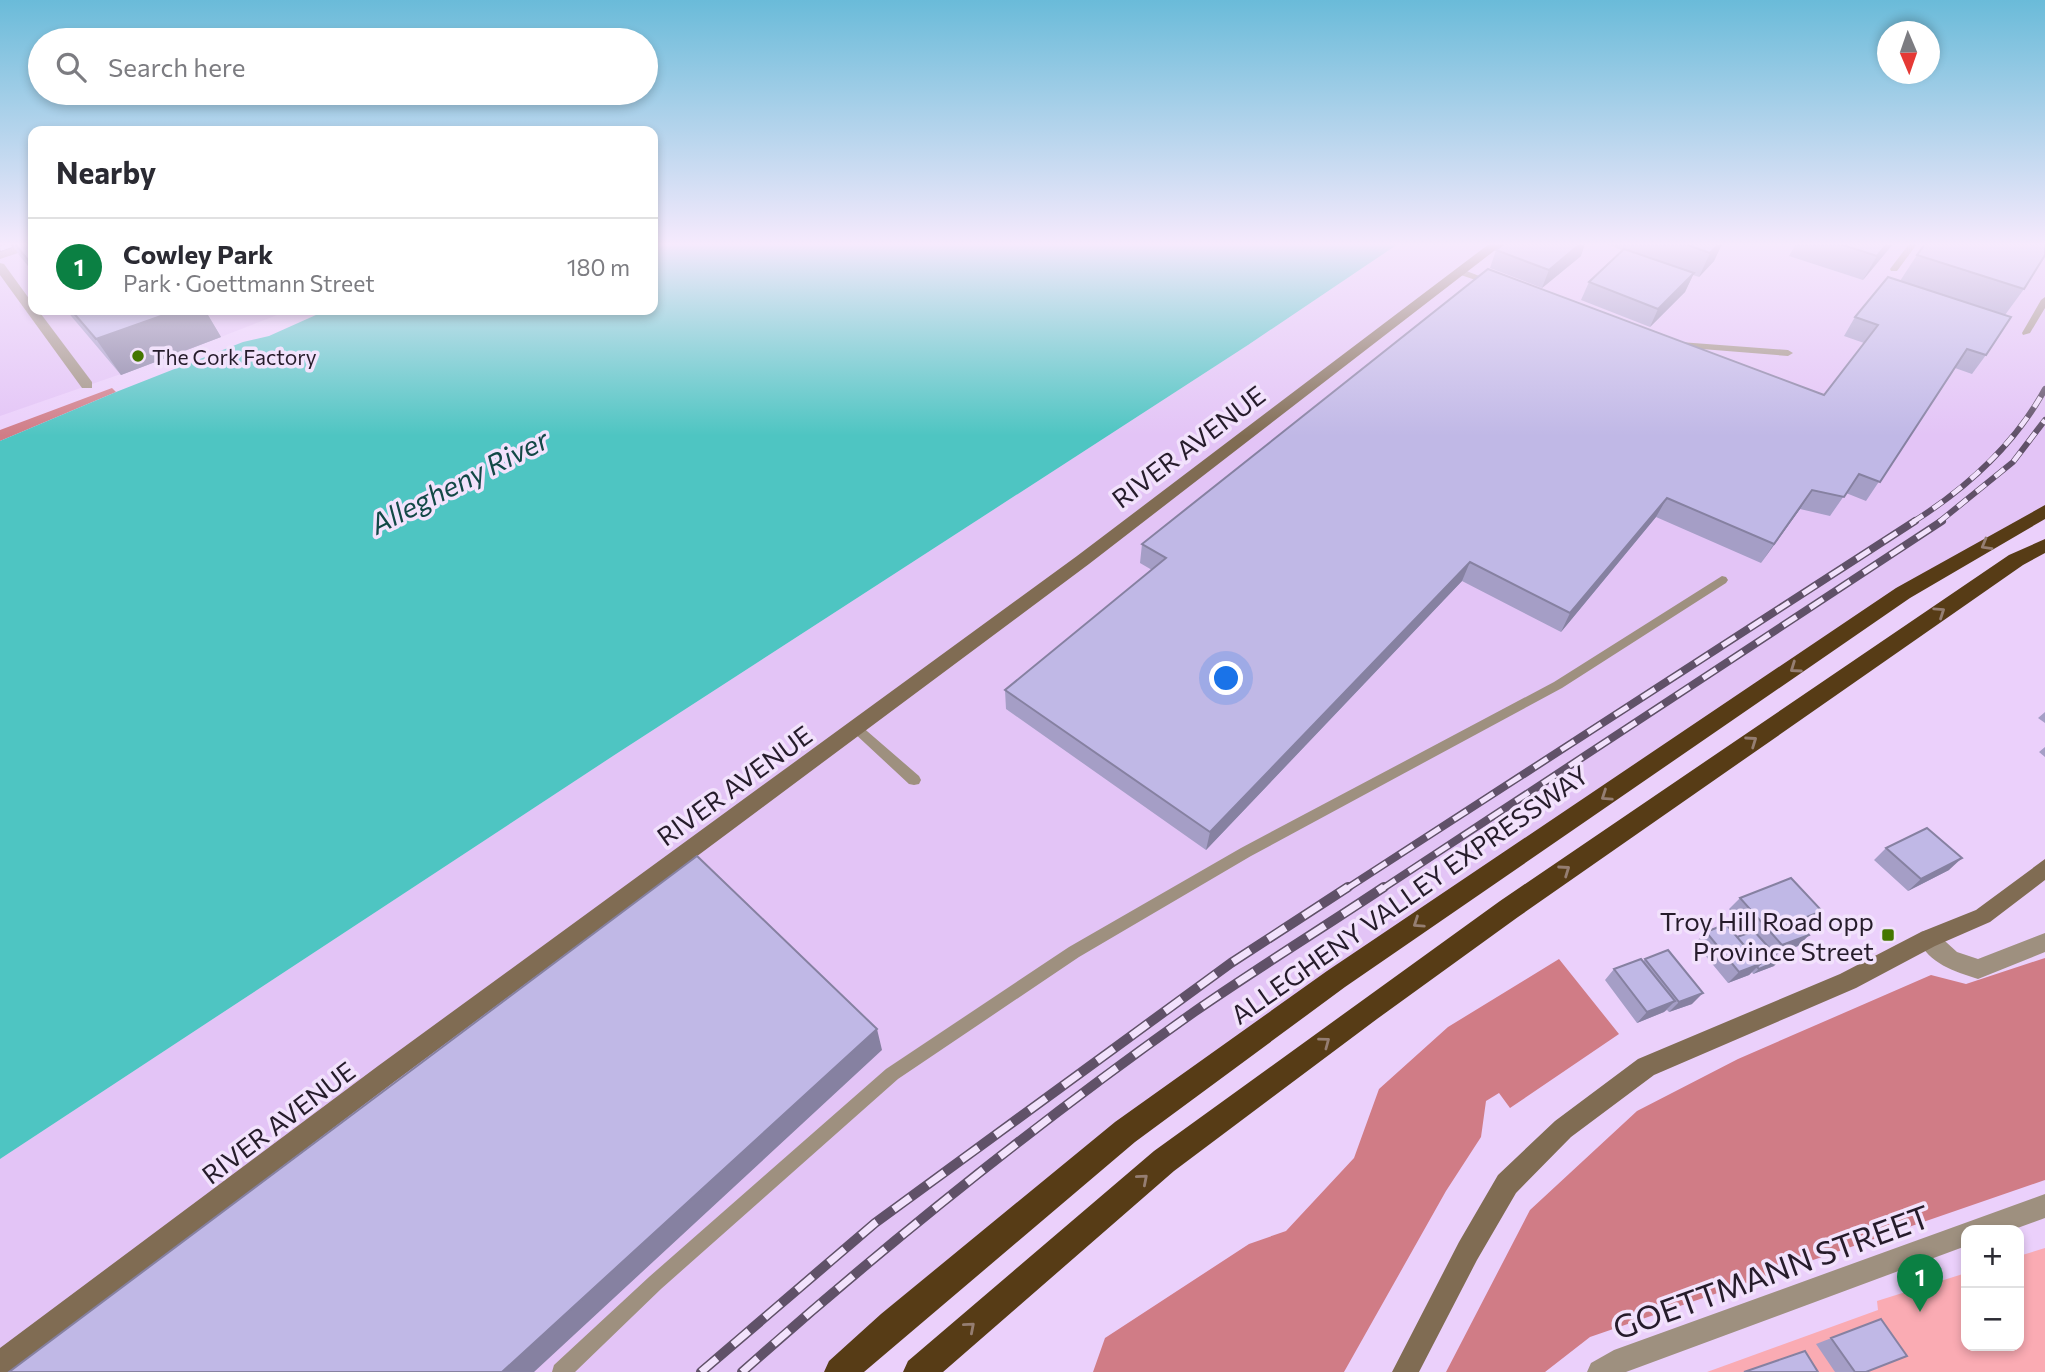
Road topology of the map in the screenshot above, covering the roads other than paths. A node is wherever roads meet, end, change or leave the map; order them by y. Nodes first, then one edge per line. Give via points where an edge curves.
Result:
1 (1414, 308) edge
2 (2040, 308) edge
3 (35, 315) edge
4 (2025, 333) dead end
5 (1673, 345) edge
6 (1787, 353) dead end
7 (87, 385) dead end
8 (2045, 511) edge
9 (2045, 545) edge
10 (2045, 550) edge
11 (2016, 561) junction
12 (1722, 580) dead end
13 (856, 728) junction
14 (914, 780) dead end
15 (2045, 868) edge
16 (1928, 939) junction
17 (2045, 942) edge
18 (2045, 1206) edge
19 (1992, 1225) edge
20 (1961, 1236) edge
21 (0, 1364) edge
22 (561, 1372) edge
23 (840, 1372) edge
24 (919, 1372) edge
25 (1405, 1372) edge
26 (1600, 1372) edge

1 - 13 street, RIVER AVENUE
2 - 4 lane
3 - 7 street
5 - 6 lane
8 -> 23 highway, ALLEGHENY VALLEY EXPRESSWAY via 1903,593 1336,979 1125,1132
9 - 11 highway
10 - 11 highway
24 -> 11 highway via 1164,1161 1357,1018
12 - 22 lane via 1558,685 1246,852 1074,952 892,1074
13 - 14 lane
13 - 21 street, RIVER AVENUE
15 - 16 street via 1983,916
16 - 17 street via 1950,960 1978,968
16 - 25 street via 1848,981 1646,1067 1563,1129 1507,1184
18 - 19 street
20 - 26 street, GOETTMANN STREET

